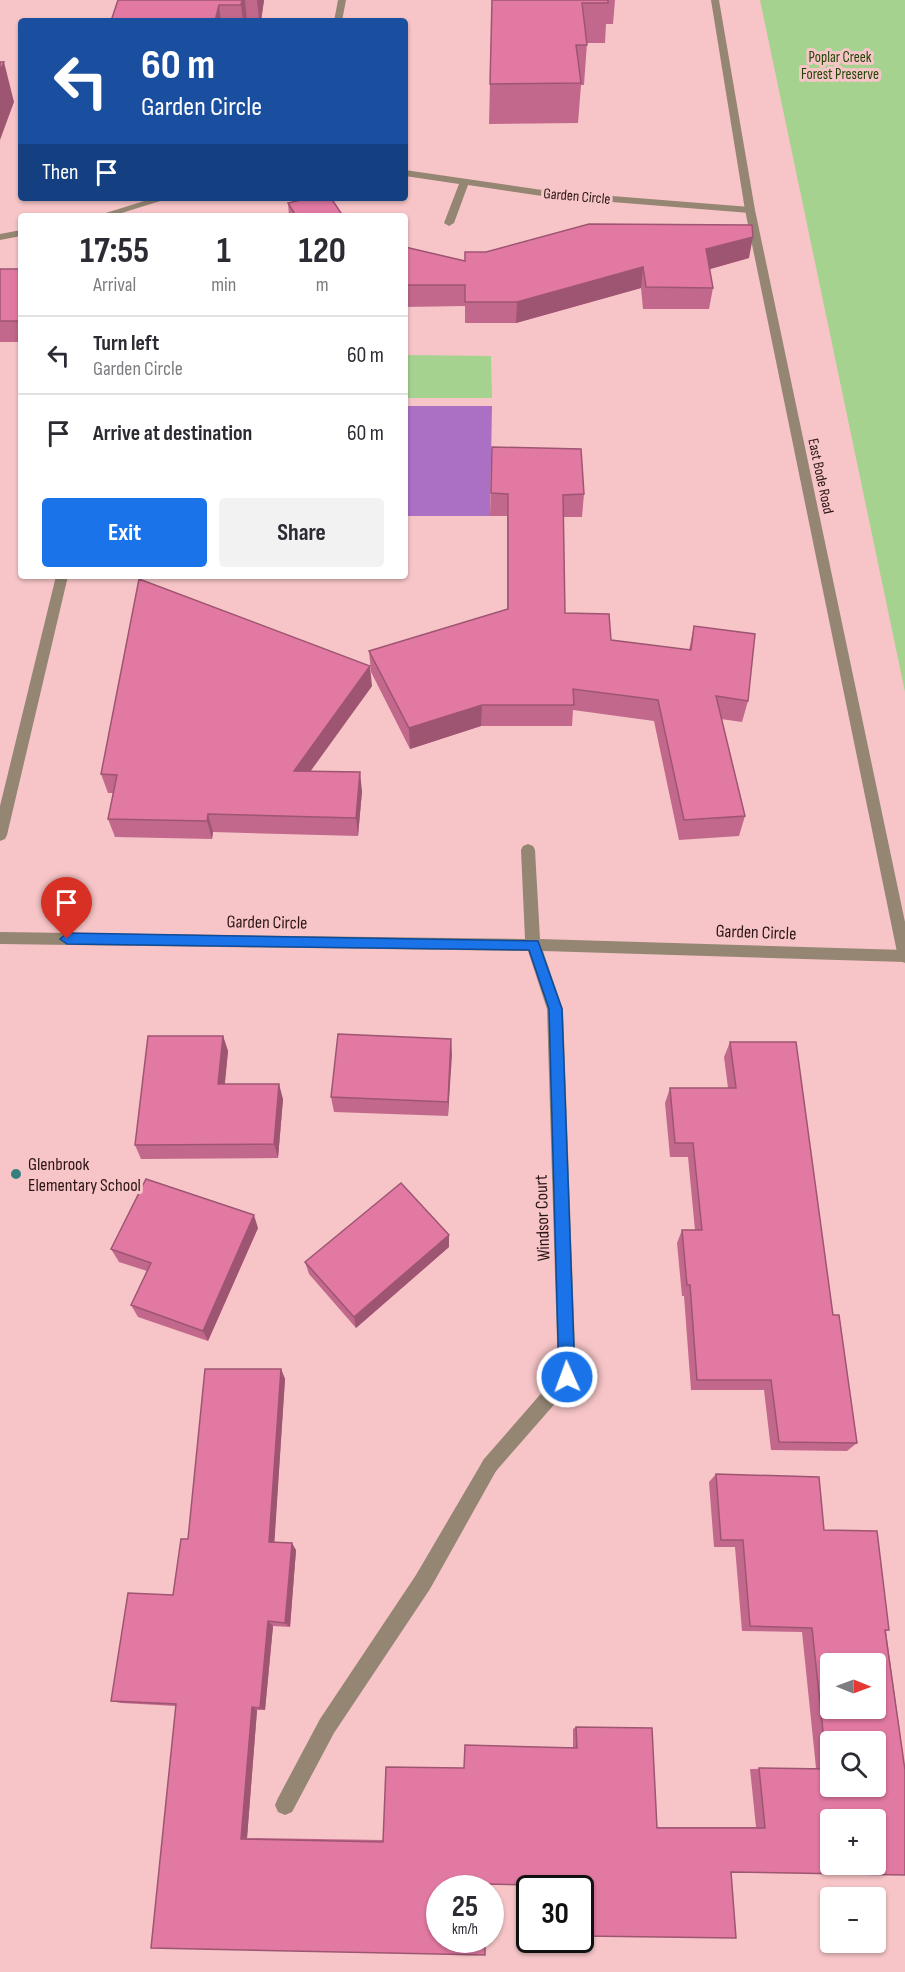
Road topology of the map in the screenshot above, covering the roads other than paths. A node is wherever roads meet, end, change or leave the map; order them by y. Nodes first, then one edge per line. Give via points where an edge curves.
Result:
1 (342, 0) edge
2 (716, 0) edge
3 (339, 18) edge
4 (408, 173) edge
5 (464, 182) junction
6 (154, 201) edge
7 (750, 210) junction
8 (112, 213) edge
9 (449, 223) dead end
10 (18, 234) edge
11 (0, 237) edge
12 (61, 579) edge
13 (0, 835) edge
14 (528, 850) dead end
15 (0, 938) edge
16 (533, 945) junction
17 (905, 957) edge
18 (285, 1805) dead end

1 - 3 street
2 - 7 street, East Bode Road
4 - 5 street, Garden Circle
5 - 7 street, Garden Circle via 549,194
5 - 9 street
6 - 8 street
7 - 17 street, East Bode Road
10 - 11 street
12 - 13 street
14 - 16 street
15 - 16 street, Garden Circle
16 - 17 street, Garden Circle
16 - 18 street, Windsor Court via 555,1009 567,1377 490,1465 423,1582 327,1726

